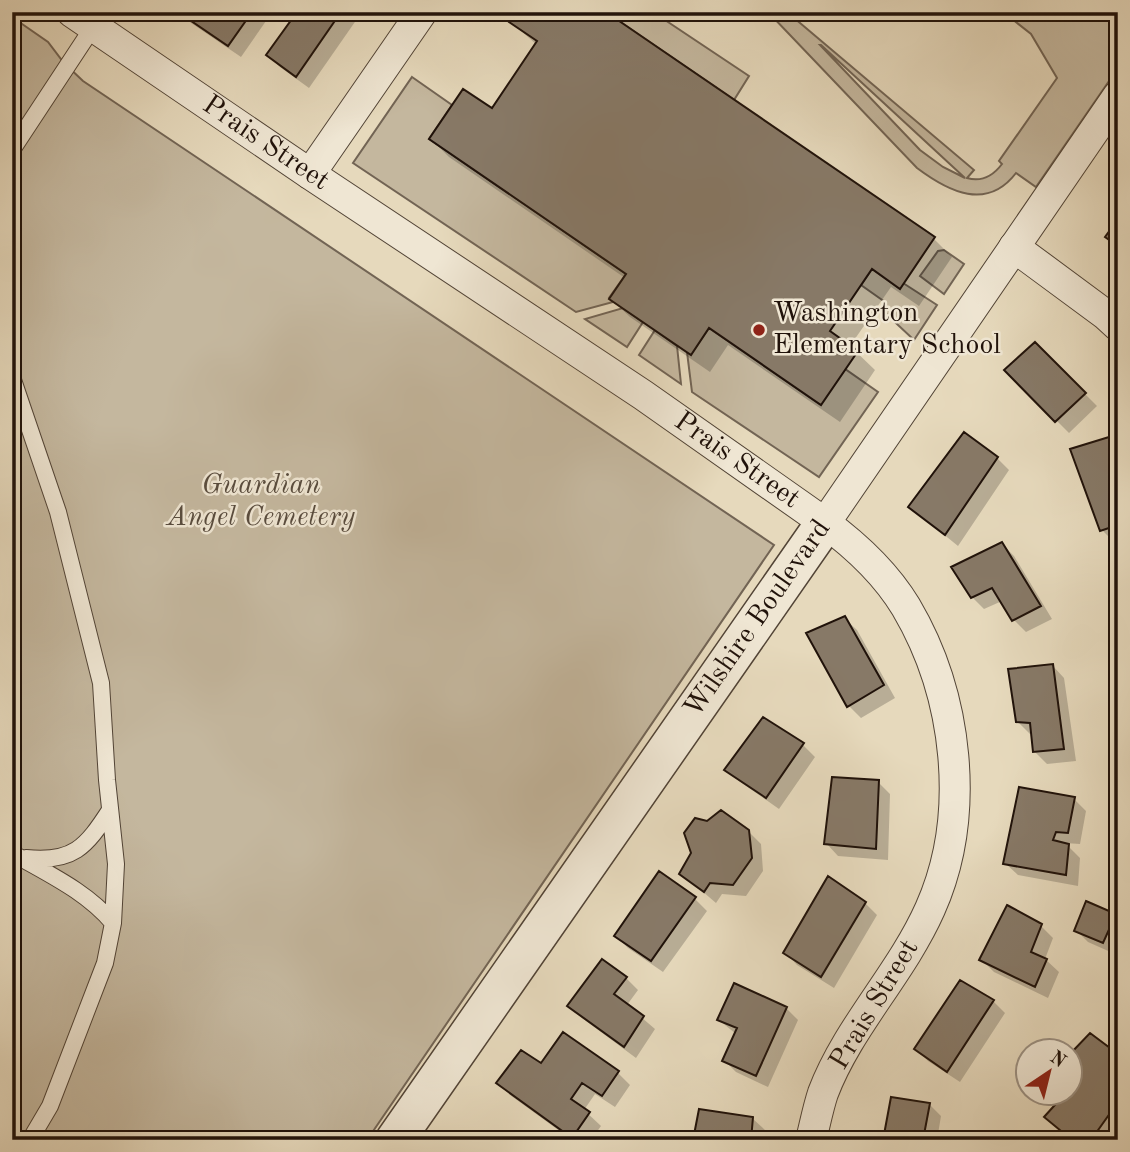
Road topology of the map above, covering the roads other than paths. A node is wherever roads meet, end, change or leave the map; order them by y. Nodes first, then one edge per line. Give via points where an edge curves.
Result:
1 (422, 12) edge
2 (83, 19) edge
3 (1118, 96) edge
4 (12, 150) edge
5 (310, 174) junction
6 (1014, 247) junction
7 (1118, 326) edge
8 (12, 377) edge
9 (825, 523) junction
10 (110, 810) junction
11 (16, 855) edge
12 (113, 923) junction
13 (30, 1140) edge
14 (395, 1140) edge
15 (811, 1140) edge

1 - 5 street
2 - 4 lane
2 - 5 street, Prais Street
3 - 6 street, Wilshire Boulevard
5 - 9 street, Prais Street via 643,395
6 - 7 street
6 - 9 street, Wilshire Boulevard
8 - 10 lane via 58,512 101,683
9 - 14 street, Wilshire Boulevard
9 - 15 street, Prais Street via 850,542 905,605 943,698 955,779 945,865 931,907 910,951 842,1055 824,1093
10 - 11 lane via 92,838 72,853 50,861
10 - 12 lane via 116,864
11 - 12 lane via 77,890
12 - 13 lane via 105,963 82,1026 50,1107

